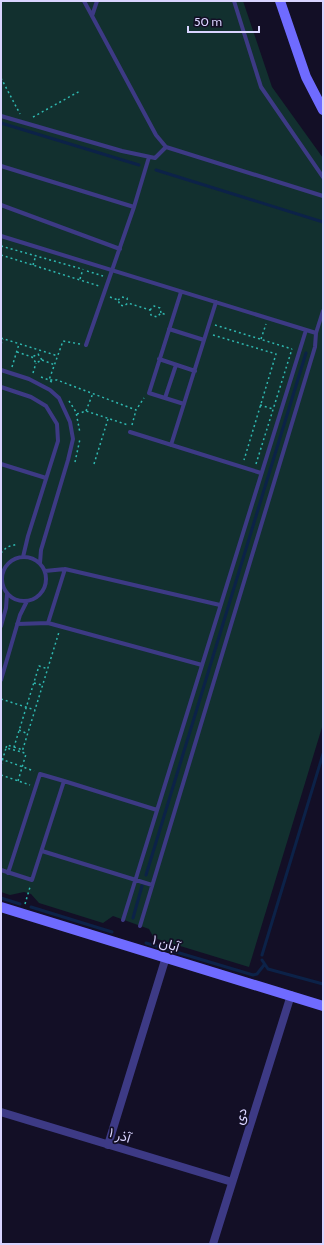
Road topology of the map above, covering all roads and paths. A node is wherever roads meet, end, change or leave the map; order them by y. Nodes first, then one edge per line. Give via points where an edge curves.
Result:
1 (84, 1) edge
2 (97, 1) edge
3 (234, 1) edge
4 (280, 1) edge
5 (92, 16) junction
6 (1, 78) edge
7 (80, 91) dead end
8 (323, 110) edge
9 (1, 116) edge
10 (24, 122) junction
11 (166, 147) junction
12 (149, 157) junction
13 (1, 166) edge
14 (323, 177) edge
15 (323, 196) edge
16 (1, 205) edge
17 (134, 207) junction
18 (1, 236) edge
19 (1, 246) edge
20 (120, 249) junction
21 (1, 255) edge
22 (36, 255) junction
23 (33, 265) junction
24 (84, 269) junction
25 (112, 270) junction
26 (110, 278) junction
27 (80, 279) junction
28 (106, 289) junction
29 (181, 292) junction
30 (104, 295) junction
31 (118, 300) junction
32 (216, 302) junction
33 (128, 303) junction
34 (150, 310) junction
35 (323, 310) edge
36 (161, 313) junction
37 (173, 317) junction
38 (268, 318) junction
39 (322, 320) edge
40 (210, 323) junction
41 (169, 329) junction
42 (306, 330) junction
43 (207, 333) junction
44 (316, 333) junction
45 (2, 338) edge
46 (261, 339) junction
47 (204, 340) junction
48 (1, 344) edge
49 (19, 344) junction
50 (86, 345) joint
51 (39, 350) junction
52 (16, 352) junction
53 (38, 354) junction
54 (58, 356) junction
55 (32, 357) junction
56 (160, 359) junction
57 (42, 360) junction
58 (36, 363) junction
59 (176, 364) junction
60 (55, 365) junction
61 (1, 370) edge
62 (195, 371) junction
63 (10, 373) junction
64 (33, 374) dead end
65 (1, 387) edge
66 (93, 392) junction
67 (149, 393) junction
68 (165, 398) junction
69 (184, 404) junction
70 (260, 405) junction
71 (273, 409) junction
72 (136, 410) junction
73 (86, 412) junction
74 (76, 414) dead end
75 (108, 419) junction
76 (130, 432) dead end
77 (171, 445) junction
78 (1, 464) edge
79 (94, 464) dead end
80 (241, 467) junction
81 (254, 471) junction
82 (261, 473) junction
83 (46, 478) junction
84 (28, 536) junction
85 (1, 553) edge
86 (23, 557) junction
87 (40, 563) junction
88 (1, 564) edge
89 (6, 566) junction
90 (65, 569) junction
91 (45, 571) junction
92 (2, 580) edge
93 (7, 594) junction
94 (27, 601) junction
95 (220, 605) junction
96 (48, 623) junction
97 (17, 624) junction
98 (1, 626) edge
99 (61, 627) junction
100 (202, 666) junction
101 (48, 669) junction
102 (1, 680) edge
103 (34, 682) junction
104 (43, 685) junction
105 (1, 699) edge
106 (27, 708) junction
107 (35, 710) junction
108 (19, 730) junction
109 (28, 734) junction
110 (14, 747) junction
111 (6, 748) junction
112 (23, 751) junction
113 (2, 759) edge
114 (1, 765) edge
115 (23, 766) junction
116 (40, 774) junction
117 (1, 775) edge
118 (18, 781) junction
119 (64, 781) junction
120 (36, 787) junction
121 (157, 810) junction
122 (42, 851) junction
123 (1, 870) edge
124 (8, 873) junction
125 (32, 880) junction
126 (136, 880) junction
127 (152, 885) junction
128 (1, 907) edge
129 (22, 914) junction
130 (123, 920) dead end
131 (140, 926) dead end
132 (166, 957) junction
133 (291, 995) junction
134 (323, 1006) edge
135 (1, 1112) edge
136 (108, 1145) junction
137 (232, 1182) junction
138 (213, 1244) edge

1 - 5 lane
2 - 5 lane
3 - 14 lane via 261,87
4 - 8 street via 306,76
5 - 11 lane via 156,135
6 - 10 path
7 - 10 path
9 - 10 lane
10 - 12 lane
11 - 12 lane via 156,158
11 - 15 lane
12 - 17 lane
13 - 17 lane
16 - 20 lane
17 - 20 lane
18 - 25 lane
19 - 22 path
20 - 25 lane
21 - 23 path
22 - 23 path
22 - 24 path
23 - 27 path
24 - 26 path
24 - 27 path
25 - 26 lane
25 - 29 lane
26 - 28 lane
27 - 28 path
28 - 30 lane
29 - 32 lane
29 - 37 lane
30 - 31 path
30 - 50 lane
31 - 33 path via 120,305
31 - 33 path via 122,297 127,298
32 - 38 lane
32 - 40 lane
33 - 34 path
34 - 36 path via 151,315 157,317
34 - 36 path via 154,306 160,308
35 - 39 lane
36 - 37 path
37 - 41 lane
38 - 42 lane
38 - 46 path
39 - 44 lane
40 - 43 lane
40 - 46 path
41 - 47 lane
41 - 56 lane
42 - 44 lane
42 - 82 lane
43 - 47 lane
43 - 70 path via 276,354
44 - 127 lane via 315,347
45 - 48 path
45 - 49 path
46 - 71 path via 292,349
47 - 62 lane
49 - 51 path
49 - 52 path
50 - 54 path via 63,341
51 - 53 path
51 - 54 path
52 - 55 path
52 - 63 path
53 - 55 path
53 - 57 path
54 - 60 path
55 - 58 path
56 - 59 lane
56 - 67 lane
57 - 58 path
57 - 60 path
58 - 64 path
59 - 62 lane
59 - 68 lane
60 - 66 path via 49,380 57,380
61 - 63 lane
62 - 69 lane
63 - 87 lane via 42,385 59,398 70,422 73,439 41,550
65 - 83 lane via 32,397 46,406 57,424 58,441
66 - 72 path via 99,397
66 - 73 path
67 - 68 lane
67 - 72 path
68 - 69 lane
69 - 77 lane
70 - 71 path
70 - 80 path
71 - 81 path
72 - 75 path via 132,427
73 - 74 path
73 - 75 path
75 - 79 path
76 - 77 lane
77 - 80 lane
78 - 83 lane
80 - 81 lane
81 - 82 lane
82 - 95 lane
83 - 84 lane
84 - 85 path
84 - 86 lane
86 - 87 lane
86 - 89 lane via 12,560
87 - 91 lane
88 - 89 lane
89 - 92 lane
90 - 91 lane
90 - 95 lane
90 - 96 lane
91 - 94 lane via 44,589 34,599
92 - 93 lane
93 - 94 lane
93 - 98 lane
94 - 97 lane
95 - 100 lane
96 - 97 lane
96 - 99 lane
97 - 102 lane
99 - 100 lane
99 - 101 path
100 - 121 lane
101 - 103 path via 39,666
101 - 104 path
103 - 104 path
103 - 106 path
104 - 107 path
105 - 106 path
106 - 107 path
106 - 108 path
107 - 109 path
108 - 109 path
108 - 110 path
109 - 112 path
110 - 111 path via 7,745
110 - 112 path
111 - 112 path
111 - 113 path
112 - 115 path via 26,754
113 - 114 path
113 - 115 path
115 - 116 path
115 - 118 path
116 - 119 lane
116 - 120 lane
117 - 118 path
118 - 120 path
119 - 121 lane
119 - 122 lane
120 - 124 lane
121 - 126 lane
122 - 125 lane
122 - 126 lane
123 - 124 lane
124 - 125 lane
125 - 129 path
126 - 127 lane
126 - 130 lane
127 - 131 lane
128 - 129 street, آبان ۱
129 - 132 street, آبان ۱
132 - 133 street, آبان ۱
132 - 136 street
133 - 134 street, آبان ۱
133 - 137 street, دی
135 - 136 street, آذر ۱
136 - 137 street, آذر ۱
137 - 138 street, دی

